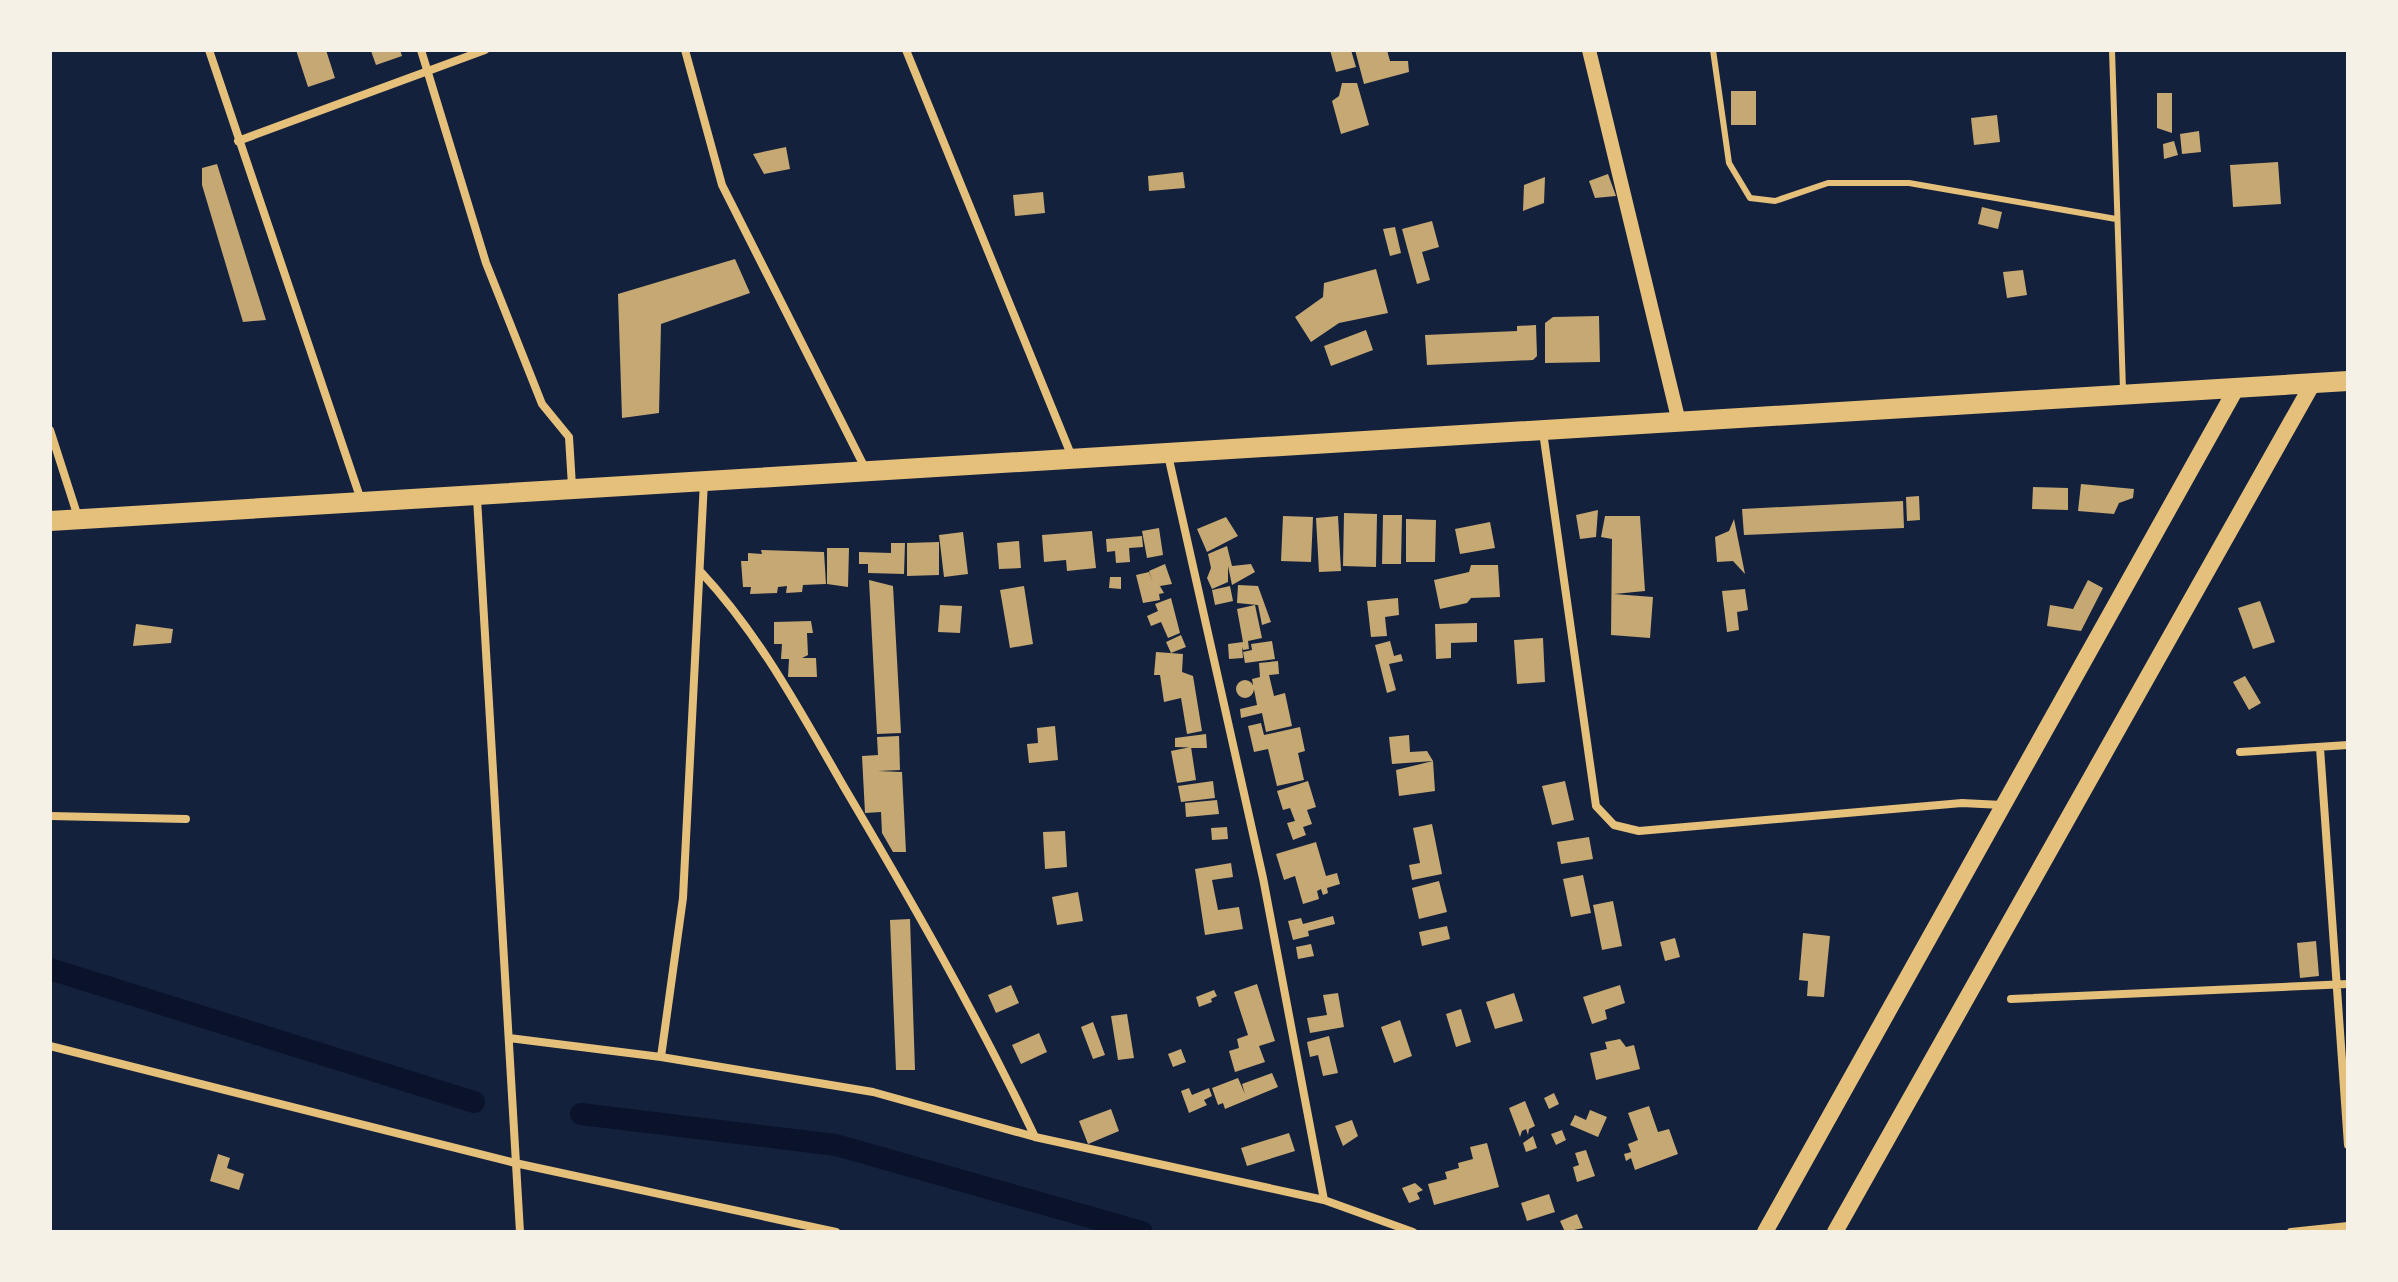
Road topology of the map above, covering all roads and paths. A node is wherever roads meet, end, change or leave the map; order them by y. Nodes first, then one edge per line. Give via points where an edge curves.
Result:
1 (209, 50) edge
2 (421, 50) edge
3 (485, 50) edge
4 (685, 50) edge
5 (906, 50) edge
6 (1589, 50) edge
7 (1713, 50) edge
8 (2112, 50) edge
9 (429, 73) junction
10 (238, 141) junction
11 (2116, 219) junction
12 (2348, 381) edge
13 (2313, 383) junction
14 (2237, 387) junction
15 (2124, 393) junction
16 (1679, 422) junction
17 (1542, 428) junction
18 (50, 430) edge
19 (1167, 450) junction
20 (1072, 457) junction
21 (868, 473) junction
22 (704, 480) junction
23 (572, 487) junction
24 (477, 493) junction
25 (361, 501) junction
26 (78, 520) junction
27 (50, 521) edge
28 (700, 571) junction
29 (2348, 745) edge
30 (2320, 748) junction
31 (2240, 752) dead end
32 (2003, 805) junction
33 (50, 816) edge
34 (186, 819) dead end
35 (2348, 984) edge
36 (2335, 986) junction
37 (2011, 999) dead end
38 (509, 1038) junction
39 (50, 1046) edge
40 (661, 1057) junction
41 (1035, 1137) junction
42 (2348, 1145) edge
43 (515, 1163) junction
44 (1324, 1200) junction
45 (2348, 1226) edge
46 (520, 1232) edge
47 (836, 1232) edge
48 (1413, 1232) edge
49 (1765, 1232) edge
50 (1835, 1232) edge
51 (2291, 1232) edge

1 - 10 street
2 - 9 street
3 - 9 street
4 - 21 street via 722,185
5 - 20 street
6 - 16 street
7 - 11 lane via 1729,163 1750,198 1775,201 1828,183 1909,183
8 - 11 lane
9 - 10 street
9 - 23 street via 486,263 542,404 569,437
10 - 25 street
11 - 15 lane
12 - 13 highway
13 - 14 highway
13 - 50 main road
14 - 15 highway
14 - 32 main road
15 - 16 highway
16 - 17 highway
17 - 19 highway
17 - 32 street via 1596,806 1614,825 1652,830 1962,803
18 - 26 street
19 - 20 highway
19 - 44 street via 1263,878
20 - 21 highway
21 - 22 highway
22 - 23 highway
22 - 28 street
23 - 24 highway
24 - 25 highway
24 - 38 street
25 - 26 highway
26 - 27 highway
28 - 40 street via 683,898
28 - 41 street via 756,636 917,909
29 - 30 street
30 - 31 street
30 - 36 street
32 - 49 main road
33 - 34 street
35 - 36 street
36 - 37 street
36 - 42 street
38 - 40 street
38 - 43 street
39 - 43 street
40 - 41 street via 873,1092
41 - 44 street
43 - 46 street
43 - 47 street
44 - 48 street
45 - 51 street

